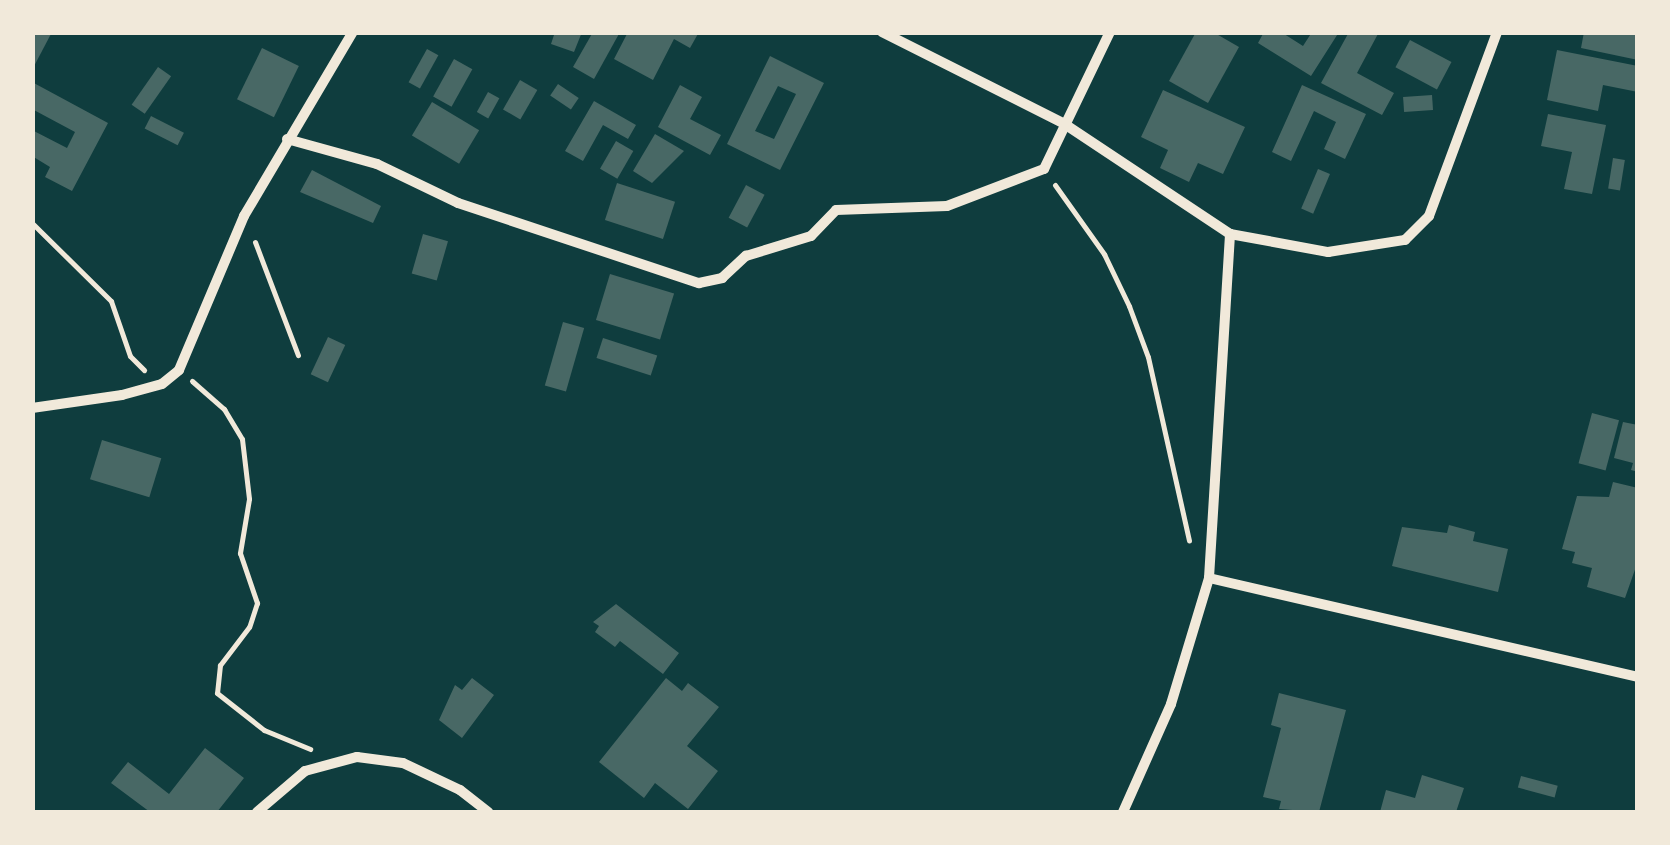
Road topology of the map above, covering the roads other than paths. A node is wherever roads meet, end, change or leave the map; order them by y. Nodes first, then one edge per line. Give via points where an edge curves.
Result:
1 (353, 32) edge
2 (882, 32) edge
3 (1110, 32) edge
4 (1497, 32) edge
5 (1063, 123) junction
6 (287, 139) junction
7 (1230, 234) junction
8 (32, 408) edge
9 (1209, 578) junction
10 (1638, 677) edge
11 (256, 812) edge
12 (488, 812) edge
13 (1123, 812) edge

1 - 6 street
2 - 5 street
3 - 5 street
4 - 7 street via 1430,216 1405,240 1328,252
5 - 6 street via 1044,169 947,206 836,210 811,236 746,256 722,278 699,282 458,203 377,164
5 - 7 street
6 - 8 street via 244,216 179,370 162,384
7 - 9 street
9 - 10 street
9 - 13 street via 1166,720
11 - 12 street via 305,771 335,760 403,763 460,790

